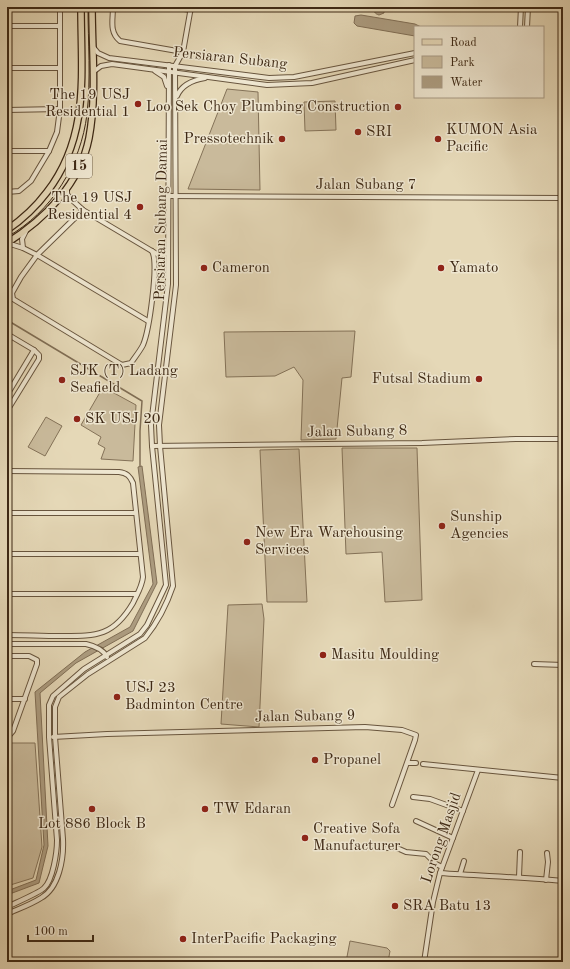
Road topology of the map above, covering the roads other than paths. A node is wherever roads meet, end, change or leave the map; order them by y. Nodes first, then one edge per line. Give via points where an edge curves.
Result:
1 (60, 7) edge
2 (81, 7) edge
3 (92, 7) edge
4 (113, 7) edge
5 (171, 7) edge
6 (521, 7) edge
7 (528, 7) edge
8 (191, 9) edge
9 (7, 26) edge
10 (60, 26) junction
11 (520, 26) edge
12 (527, 26) edge
13 (92, 47) junction
14 (183, 52) junction
15 (414, 53) edge
16 (414, 60) edge
17 (169, 65) junction
18 (175, 66) junction
19 (7, 68) edge
20 (60, 68) junction
21 (151, 69) junction
22 (93, 72) junction
23 (169, 72) junction
24 (175, 72) junction
25 (320, 73) junction
26 (209, 77) junction
27 (322, 80) junction
28 (169, 93) junction
29 (176, 98) junction
30 (7, 110) edge
31 (60, 110) junction
32 (7, 151) edge
33 (50, 151) junction
34 (67, 187) junction
35 (7, 192) edge
36 (168, 196) junction
37 (176, 196) junction
38 (563, 198) edge
39 (83, 210) junction
40 (28, 229) junction
41 (7, 230) edge
42 (7, 243) edge
43 (168, 246) junction
44 (22, 248) junction
45 (152, 251) junction
46 (37, 255) junction
47 (148, 321) junction
48 (7, 334) edge
49 (34, 350) junction
50 (7, 383) edge
51 (12, 386) junction
52 (7, 395) edge
53 (7, 411) edge
54 (563, 439) edge
55 (152, 446) junction
56 (160, 446) junction
57 (7, 471) edge
58 (7, 512) edge
59 (136, 513) junction
60 (7, 554) edge
61 (140, 554) junction
62 (7, 594) edge
63 (137, 594) junction
64 (7, 635) edge
65 (7, 644) edge
66 (106, 654) junction
67 (7, 656) edge
68 (109, 661) junction
69 (534, 664) dead end
70 (563, 665) edge
71 (7, 699) edge
72 (24, 699) junction
73 (49, 737) junction
74 (55, 737) junction
75 (7, 738) edge
76 (408, 763) junction
77 (416, 763) dead end
78 (423, 764) dead end
79 (478, 770) junction
80 (563, 778) edge
81 (413, 797) dead end
82 (392, 805) dead end
83 (463, 811) junction
84 (416, 821) dead end
85 (453, 838) junction
86 (387, 848) dead end
87 (520, 852) dead end
88 (547, 853) dead end
89 (464, 861) dead end
90 (442, 867) junction
91 (440, 873) junction
92 (460, 874) junction
93 (519, 877) junction
94 (546, 880) junction
95 (563, 881) edge
96 (7, 907) edge
97 (7, 914) edge
98 (424, 962) edge

1 - 10 street
2 - 41 main road, 15 via 81,98 78,121 66,162 38,204 26,217
3 - 13 main road
4 - 14 street via 113,32 120,41
5 - 8 street
6 - 11 street
7 - 12 street
8 - 14 street
9 - 10 street
10 - 20 street
13 - 17 street, Persiaran Subang via 105,57
13 - 22 main road, 15
14 - 18 street
15 - 25 street, Persiaran Subang
16 - 27 street, Persiaran Subang
17 - 18 street, Persiaran Subang
17 - 23 street, Persiaran Subang Damai
18 - 24 street, Persiaran Subang Damai
18 - 25 street, Persiaran Subang via 269,78
19 - 20 street
20 - 31 street
21 - 22 street, Persiaran Subang via 104,64
21 - 23 street, Persiaran Subang
21 - 28 street via 164,77
22 - 34 main road, 15 via 93,107 89,139 78,170
23 - 24 street, Persiaran Subang
23 - 28 street, Persiaran Subang Damai
24 - 26 street, Persiaran Subang
24 - 29 street, Persiaran Subang Damai
25 - 27 street
26 - 27 street, Persiaran Subang via 267,85
26 - 29 street via 186,84
28 - 36 street, Persiaran Subang Damai
29 - 37 street, Persiaran Subang Damai
30 - 31 street
31 - 33 street via 57,132
32 - 33 street
33 - 35 street via 31,181 22,190
34 - 39 street via 67,194
34 - 40 main road, 15 via 42,218
36 - 37 street, Jalan Subang 7
36 - 43 street, Persiaran Subang Damai
37 - 38 street, Jalan Subang 7
37 - 56 street, Persiaran Subang Damai via 176,285 161,409
39 - 45 street
39 - 46 street
40 - 42 main road, 15
40 - 44 street via 22,239
42 - 44 street
43 - 45 street via 167,252 161,255
43 - 55 street, Persiaran Subang Damai via 168,284 153,408
44 - 46 street
45 - 47 street via 155,260
46 - 47 street
46 - 47 street via 12,293 13,299 122,365 131,363 143,346
48 - 49 street
49 - 51 street
49 - 53 street via 39,354 39,359
50 - 51 street
51 - 52 street
54 - 56 street, Jalan Subang 8
55 - 56 street, Jalan Subang 8
55 - 66 street, Persiaran Subang Damai via 166,585 140,634
56 - 68 street, Persiaran Subang Damai via 173,586 155,624 145,638
57 - 59 street via 127,474 132,479
58 - 59 street
59 - 61 street
60 - 61 street
61 - 63 street via 143,577 142,586
62 - 63 street
63 - 64 street via 122,619 104,632 88,636
65 - 66 street via 90,645
66 - 68 street
66 - 73 street, Persiaran Subang Damai via 53,696 49,705
67 - 72 street via 29,656 37,660 36,670
68 - 74 street, Persiaran Subang Damai via 88,674 59,698 54,707
69 - 70 street
71 - 72 street
72 - 75 street via 13,731
73 - 74 street, Jalan Subang 9
73 - 96 street, Persiaran Subang Damai via 56,856 44,888
74 - 76 street, Jalan Subang 9 via 384,728 416,735
74 - 97 street, Persiaran Subang Damai via 62,856 50,891 42,898
76 - 77 street
76 - 82 street, Jalan Subang 9
78 - 79 street
79 - 80 street
79 - 83 street, Lorong Masjid
81 - 83 street via 430,799
83 - 85 street, Lorong Masjid
84 - 85 street
85 - 90 street, Lorong Masjid
86 - 90 street via 426,854
87 - 93 street
88 - 94 street
89 - 92 street
90 - 91 street, Lorong Masjid
91 - 92 street
91 - 98 street, Lorong Masjid
92 - 93 street
93 - 94 street
94 - 95 street

